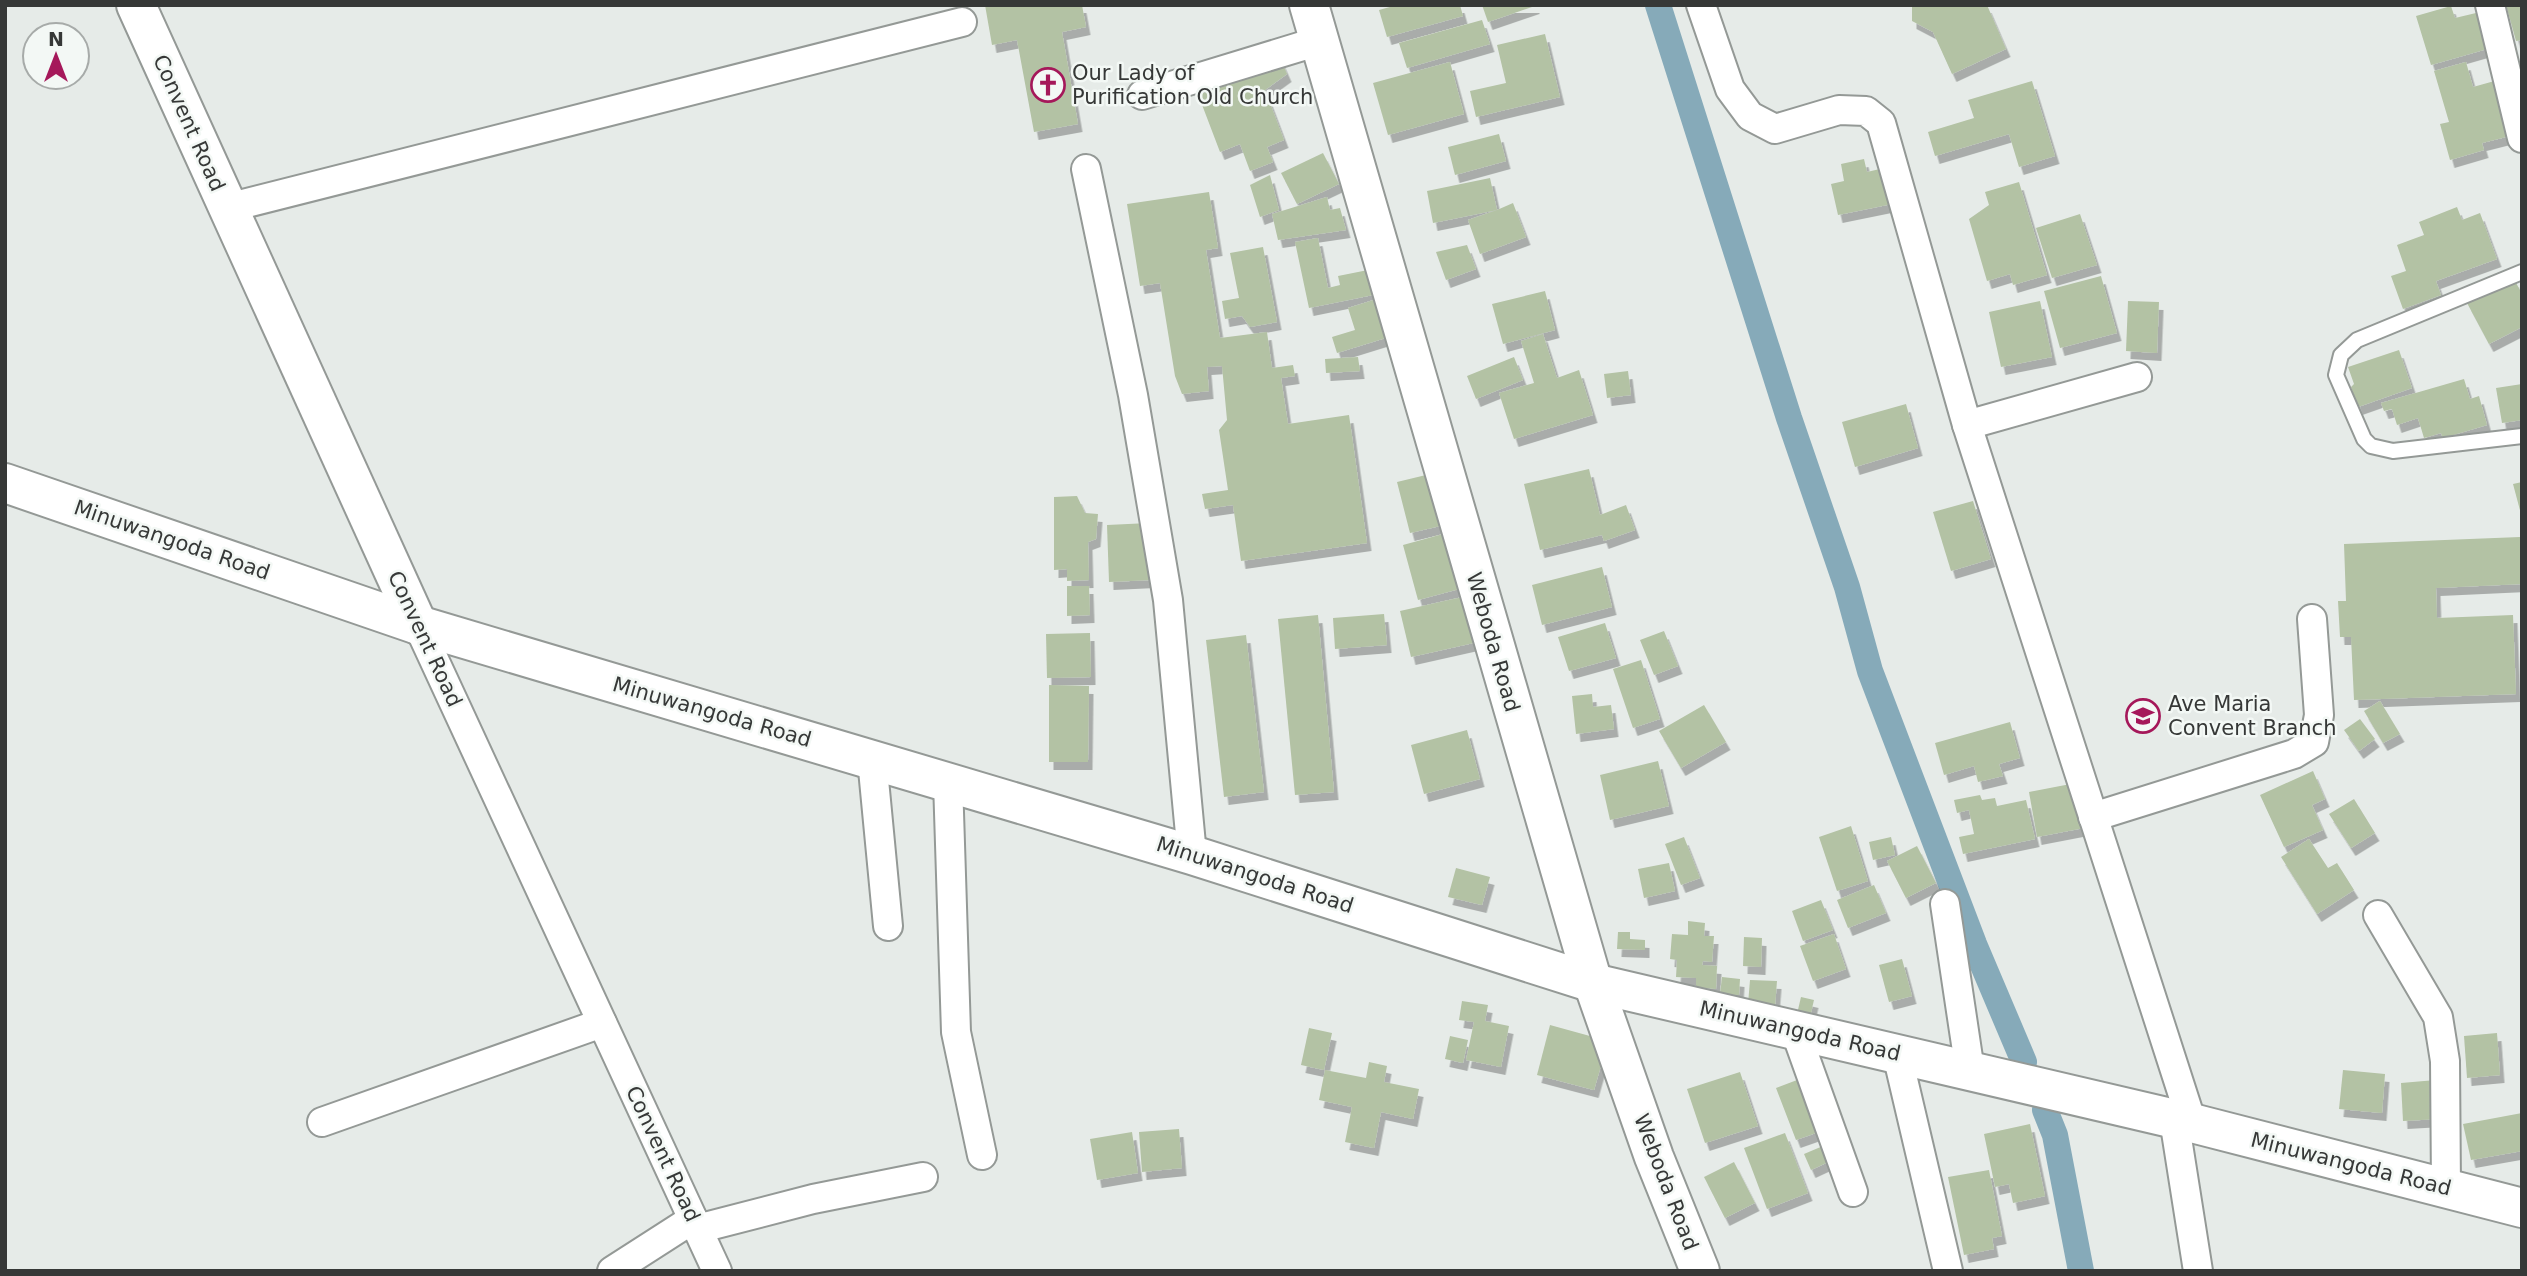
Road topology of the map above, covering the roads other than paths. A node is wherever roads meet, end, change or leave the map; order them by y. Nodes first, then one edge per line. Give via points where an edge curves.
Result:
1 (136, 5) edge
2 (1701, 5) edge
3 (2490, 5) edge
4 (962, 22) dead end
5 (1314, 23) edge
6 (1142, 95) dead end
7 (2522, 138) edge
8 (1086, 169) dead end
9 (226, 208) junction
10 (2522, 272) edge
11 (2137, 377) dead end
12 (1966, 425) junction
13 (2522, 436) edge
14 (5, 483) edge
15 (2312, 619) dead end
16 (418, 625) junction
17 (872, 759) junction
18 (948, 782) junction
19 (2093, 817) junction
20 (1192, 855) junction
21 (1945, 904) dead end
22 (2378, 915) dead end
23 (888, 926) dead end
24 (1593, 983) junction
25 (602, 1023) junction
26 (1795, 1030) junction
27 (1897, 1054) junction
28 (1970, 1071) junction
29 (2183, 1121) junction
30 (322, 1122) dead end
31 (982, 1155) dead end
32 (923, 1177) dead end
33 (2446, 1188) junction
34 (1853, 1192) dead end
35 (2522, 1208) edge
36 (695, 1224) junction
37 (612, 1271) edge
38 (717, 1271) edge
39 (1700, 1271) edge
40 (1948, 1271) edge
41 (2198, 1271) edge

1 - 9 main road, Convent Road
2 - 12 street via 1730,89 1750,116 1775,128 1839,110 1866,111 1881,123
3 - 7 street
4 - 9 street
5 - 6 street
5 - 24 main road, Weboda Road
8 - 20 street via 1133,395 1168,600
9 - 16 main road, Convent Road
10 - 13 lane via 2357,340 2342,355 2336,375 2371,446 2393,451
11 - 12 street
12 - 19 street
14 - 16 main road, Minuwangoda Road
15 - 19 street via 2319,715 2314,742 2294,754
16 - 17 main road, Minuwangoda Road
16 - 25 street, Convent Road
17 - 18 main road, Minuwangoda Road
17 - 23 street
18 - 20 main road, Minuwangoda Road
18 - 31 street via 956,1032
19 - 29 street
20 - 24 main road, Minuwangoda Road
21 - 28 street
22 - 33 street via 2438,1017 2445,1061
24 - 26 main road, Minuwangoda Road
24 - 39 main road, Weboda Road
25 - 30 street
25 - 36 street, Convent Road
26 - 27 main road, Minuwangoda Road
26 - 34 street
27 - 28 main road, Minuwangoda Road
27 - 40 street
28 - 29 main road, Minuwangoda Road
29 - 33 main road, Minuwangoda Road
29 - 41 street
32 - 36 street
33 - 35 main road, Minuwangoda Road
36 - 37 street
36 - 38 street, Convent Road

